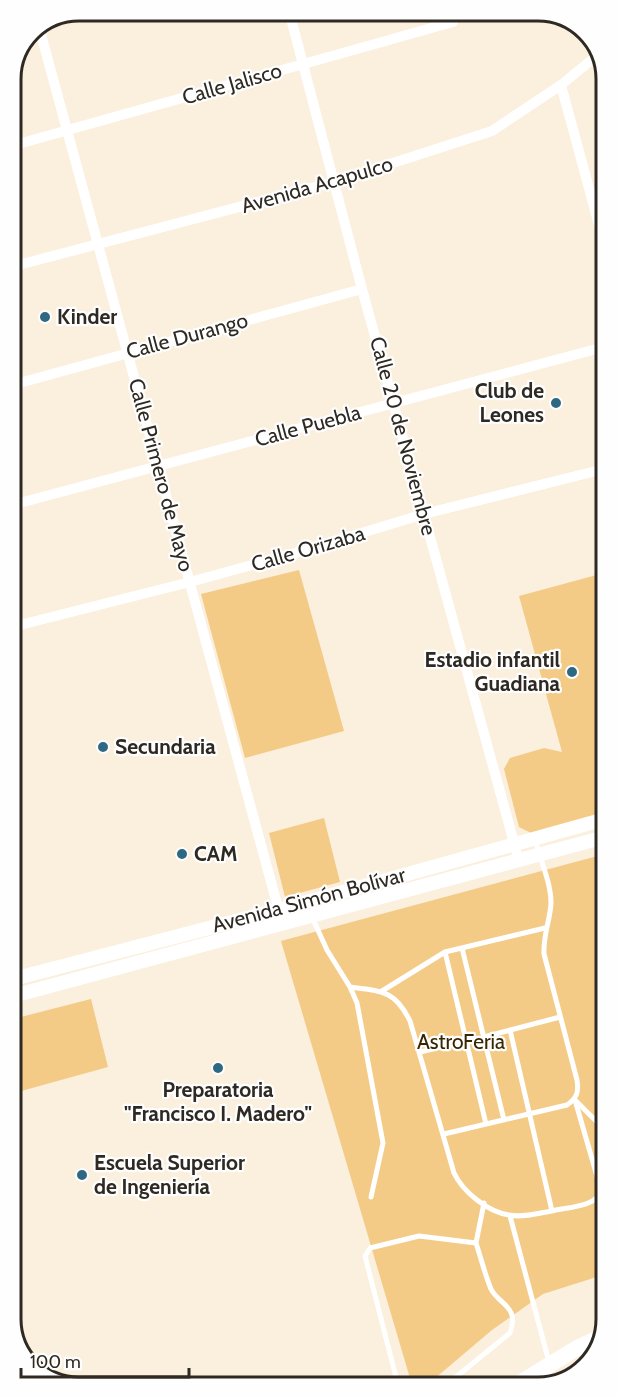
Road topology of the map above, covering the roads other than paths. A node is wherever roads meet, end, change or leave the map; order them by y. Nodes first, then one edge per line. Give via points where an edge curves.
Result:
1 (291, 21) edge
2 (453, 22) dead end
3 (41, 35) edge
4 (593, 59) edge
5 (302, 64) junction
6 (561, 85) junction
7 (68, 131) junction
8 (21, 143) edge
9 (334, 182) junction
10 (596, 214) edge
11 (98, 245) junction
12 (21, 264) edge
13 (362, 289) junction
14 (596, 349) edge
15 (127, 352) junction
16 (21, 382) edge
17 (394, 404) junction
18 (158, 465) junction
19 (596, 470) edge
20 (21, 503) edge
21 (424, 514) junction
22 (190, 582) junction
23 (21, 625) edge
24 (596, 821) edge
25 (534, 838) junction
26 (596, 839) edge
27 (515, 843) junction
28 (539, 855) junction
29 (519, 861) junction
30 (304, 902) junction
31 (278, 910) junction
32 (311, 916) junction
33 (282, 924) junction
34 (545, 928) junction
35 (462, 948) junction
36 (446, 952) junction
37 (36, 973) junction
38 (21, 977) edge
39 (350, 987) junction
40 (40, 988) junction
41 (382, 991) junction
42 (21, 994) edge
43 (560, 1017) junction
44 (510, 1030) junction
45 (484, 1037) junction
46 (466, 1041) junction
47 (420, 1052) junction
48 (575, 1100) junction
49 (530, 1115) junction
50 (504, 1120) junction
51 (596, 1121) edge
52 (486, 1124) junction
53 (444, 1134) junction
54 (596, 1173) edge
55 (371, 1197) dead end
56 (596, 1201) edge
57 (484, 1203) junction
58 (552, 1211) junction
59 (510, 1215) junction
60 (476, 1244) junction
61 (591, 1342) edge
62 (550, 1364) junction
63 (396, 1377) edge
64 (456, 1377) edge
65 (529, 1377) edge

1 - 5 street, Calle 20 de Noviembre
2 - 5 street, Calle Jalisco
3 - 7 street, Calle Primero de Mayo
4 - 6 street, Avenida Acapulco
5 - 7 street, Calle Jalisco
5 - 9 street, Calle 20 de Noviembre
6 - 9 street, Avenida Acapulco via 492,131
6 - 10 street
7 - 8 street, Calle Jalisco
7 - 11 street, Calle Primero de Mayo
9 - 11 street, Avenida Acapulco
9 - 13 street, Calle 20 de Noviembre
11 - 12 street, Avenida Acapulco
11 - 15 street, Calle Primero de Mayo
13 - 15 street, Calle Durango
13 - 17 street, Calle 20 de Noviembre
14 - 17 street, Calle Puebla
15 - 16 street, Calle Durango
15 - 18 street, Calle Primero de Mayo
17 - 18 street, Calle Puebla
17 - 21 street, Calle 20 de Noviembre
18 - 20 street, Calle Puebla
18 - 22 street, Calle Primero de Mayo
19 - 21 street, Calle Orizaba
21 - 22 street, Calle Orizaba
21 - 27 street, Calle 20 de Noviembre
22 - 23 street, Calle Orizaba
22 - 31 street, Calle Primero de Mayo
24 - 25 street, Avenida Simón Bolívar
25 - 27 street, Avenida Simón Bolívar
25 - 28 lane
26 - 28 street, Avenida Simón Bolívar
27 - 29 street, Calle 20 de Noviembre
27 - 30 street, Avenida Simón Bolívar
28 - 29 street, Avenida Simón Bolívar
28 - 34 lane via 550,890
29 - 32 street, Avenida Simón Bolívar
30 - 31 street, Avenida Simón Bolívar
30 - 32 lane
31 - 33 street, Calle Primero de Mayo
31 - 37 street, Avenida Simón Bolívar
32 - 33 street, Avenida Simón Bolívar
32 - 39 lane
33 - 40 street, Avenida Simón Bolívar
34 - 35 lane
34 - 43 lane via 544,954
35 - 36 lane
35 - 45 lane
36 - 41 lane
36 - 46 lane
37 - 38 street, Avenida Simón Bolívar
37 - 40 street
39 - 41 lane
39 - 55 lane via 357,1003 383,1143
40 - 42 street, Avenida Simón Bolívar
41 - 47 lane via 402,1006
43 - 44 lane
43 - 48 lane via 579,1091
44 - 45 lane
44 - 49 lane
45 - 50 lane
46 - 47 lane
46 - 52 lane
47 - 53 lane
48 - 49 lane
48 - 51 lane
48 - 54 lane
49 - 50 lane
49 - 58 lane
50 - 52 lane
52 - 53 lane
53 - 57 lane via 458,1180
56 - 58 lane
57 - 59 lane
57 - 60 lane
58 - 59 lane
59 - 62 lane
60 - 63 lane via 419,1236 367,1251 365,1256
60 - 64 lane via 492,1292 507,1305 513,1324 510,1334
61 - 62 main road
62 - 65 main road

